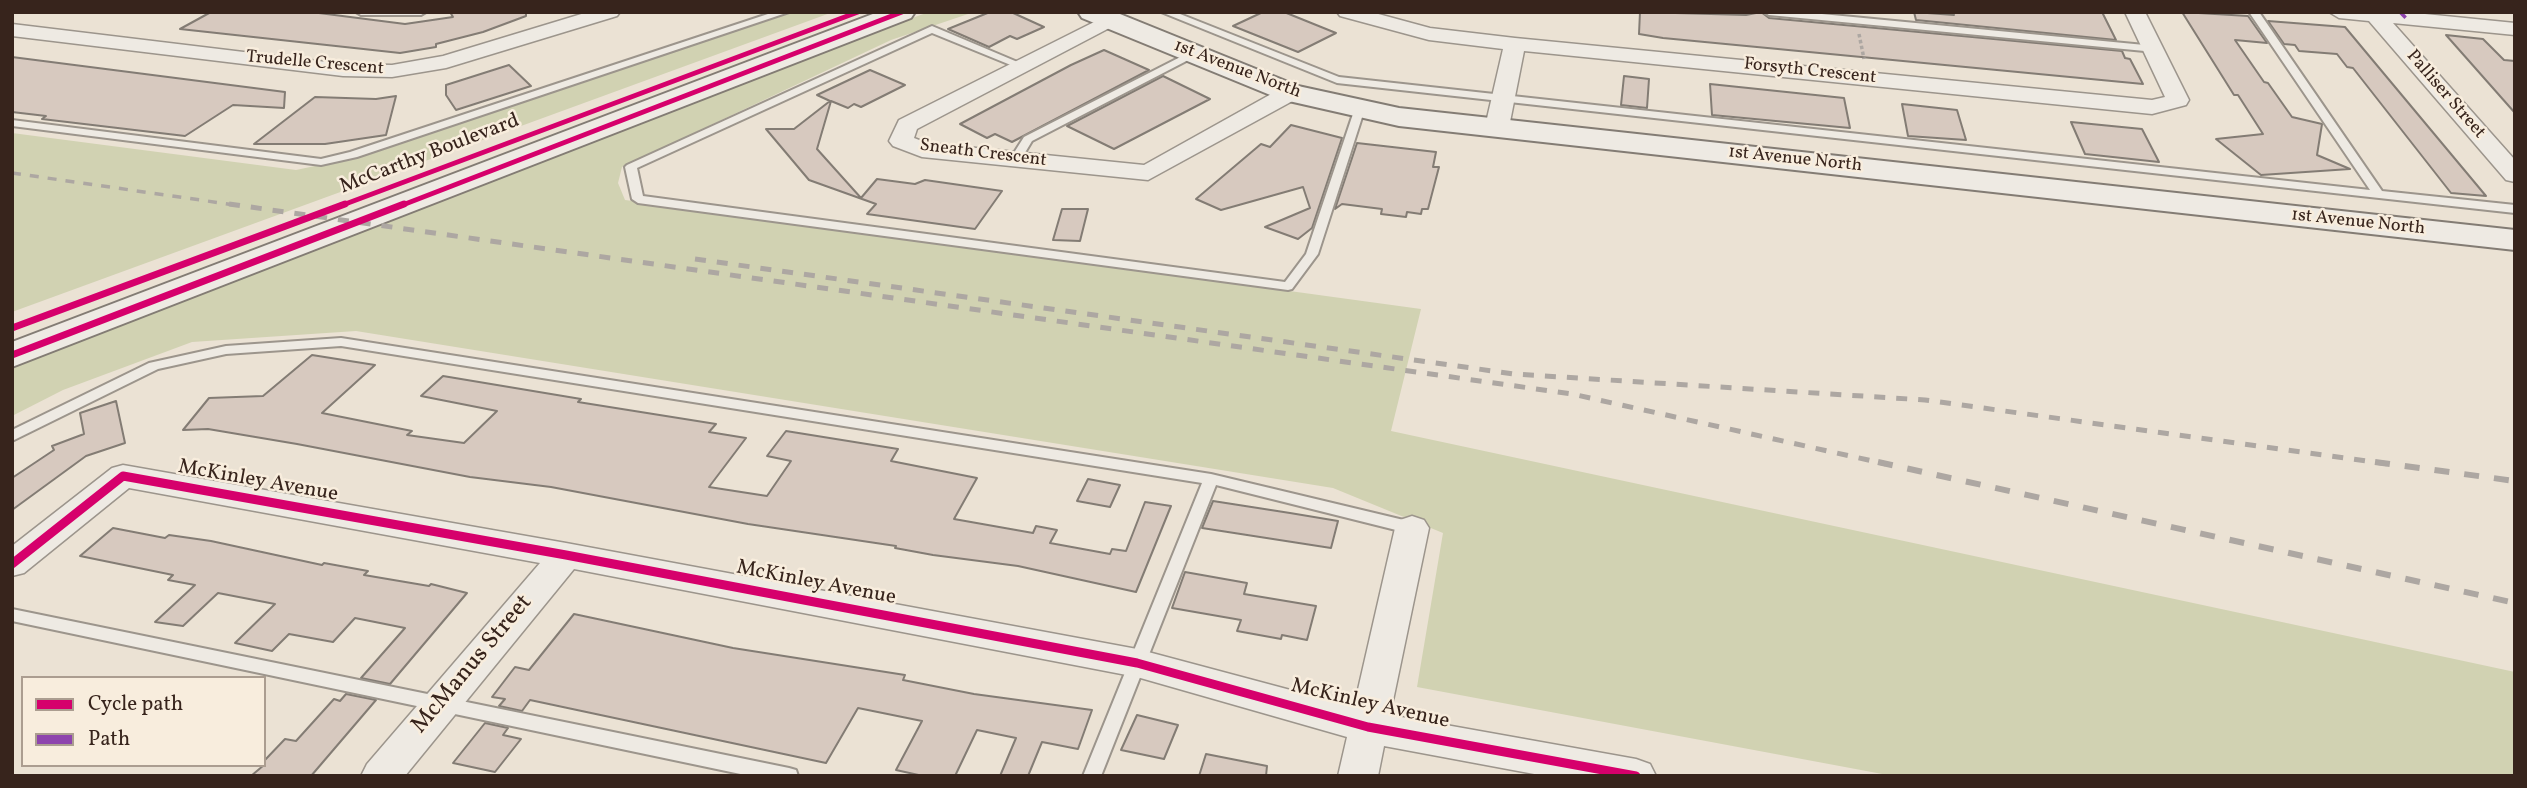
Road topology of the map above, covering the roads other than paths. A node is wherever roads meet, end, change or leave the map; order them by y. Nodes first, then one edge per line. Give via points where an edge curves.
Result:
1 (54, 12) edge
2 (360, 12) edge
3 (421, 12) edge
4 (610, 12) edge
5 (784, 12) edge
6 (859, 12) edge
7 (902, 12) edge
8 (1166, 12) edge
9 (1347, 12) edge
10 (1769, 12) edge
11 (2135, 12) edge
12 (2254, 12) edge
13 (2339, 12) edge
14 (1101, 16) edge
15 (2376, 16) junction
16 (2515, 29) edge
17 (14, 31) edge
18 (1515, 44) junction
19 (2155, 49) junction
20 (1192, 54) junction
21 (1022, 66) junction
22 (1290, 93) junction
23 (1360, 108) junction
24 (1500, 113) junction
25 (12, 124) edge
26 (1016, 159) junction
27 (2515, 175) edge
28 (2379, 195) junction
29 (2515, 209) edge
30 (2515, 240) edge
31 (12, 328) edge
32 (12, 355) edge
33 (12, 436) edge
34 (1211, 479) junction
35 (1412, 528) joint
36 (566, 555) junction
37 (12, 564) edge
38 (12, 615) edge
39 (1137, 663) junction
40 (439, 706) junction
41 (1368, 727) junction
42 (380, 776) edge
43 (789, 776) edge
44 (1092, 776) edge
45 (1358, 776) edge
46 (1636, 776) edge

1 - 17 street
2 - 3 lane
4 - 17 street, Trudelle Crescent via 446,62 392,71 343,70
5 - 25 lane via 321,162
6 - 31 main road, McCarthy Boulevard
7 - 32 main road, McCarthy Boulevard
8 - 24 lane via 1337,80
9 - 18 street, Forsyth Crescent via 1429,34
10 - 19 lane
11 - 19 street, Forsyth Crescent
12 - 28 lane
13 - 15 street
14 - 20 main road, 1st Avenue North
14 - 21 street, Sneath Crescent
15 - 16 street
15 - 27 street, Palliser Street
18 - 19 street, Forsyth Crescent via 2152,107 2178,100
18 - 24 street
20 - 22 main road, 1st Avenue North
20 - 26 lane via 1028,139
21 - 23 lane via 932,29 631,167 638,199 1288,286 1312,254
21 - 26 street, Sneath Crescent via 906,125 901,141 922,150
22 - 23 main road, 1st Avenue North
22 - 26 street, Sneath Crescent via 1149,173
23 - 24 main road, 1st Avenue North via 1399,117
24 - 28 lane
24 - 30 main road, 1st Avenue North
28 - 29 lane
33 - 34 lane via 153,366 226,350 341,342
34 - 35 lane
34 - 39 lane
35 - 41 street
36 - 37 street, McKinley Avenue via 123,476
36 - 39 street, McKinley Avenue
36 - 40 street, McManus Street
38 - 40 lane
39 - 41 street, McKinley Avenue
39 - 44 lane
40 - 42 street, McManus Street
40 - 43 lane
41 - 45 street
41 - 46 street, McKinley Avenue

